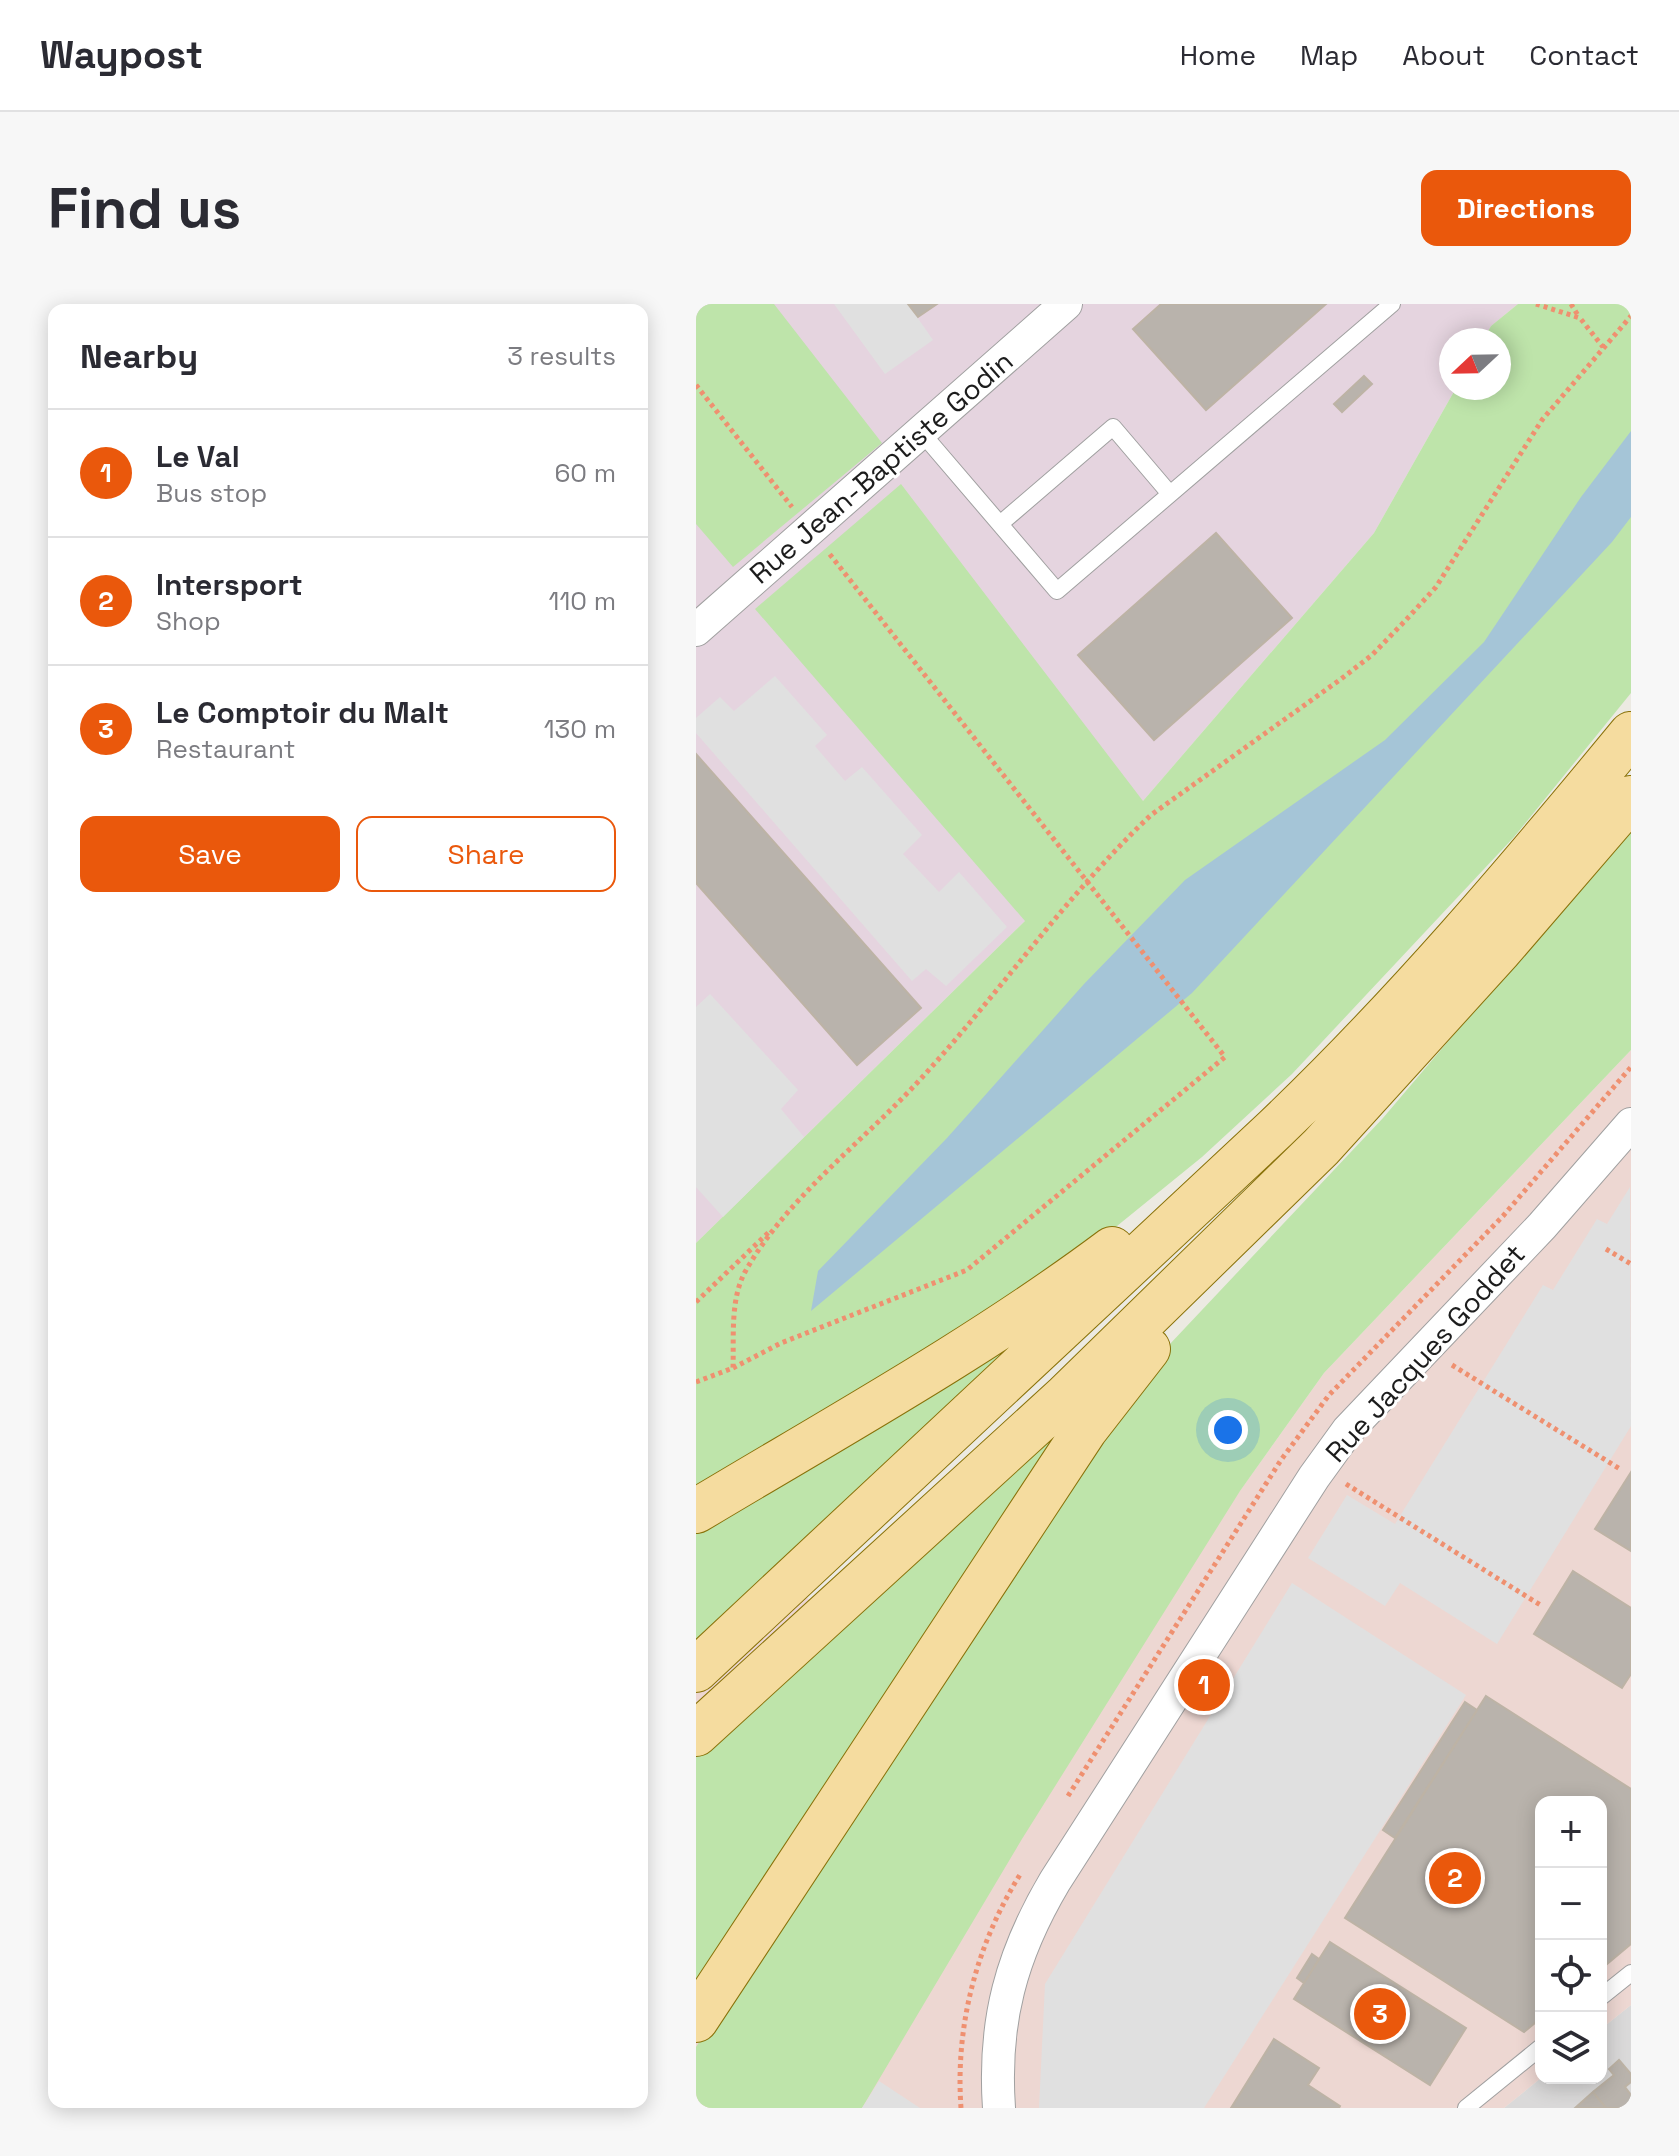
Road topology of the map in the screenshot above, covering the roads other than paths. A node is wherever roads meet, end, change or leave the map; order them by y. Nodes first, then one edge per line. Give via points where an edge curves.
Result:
1 (1066, 304) edge
2 (1392, 304) edge
3 (921, 432) junction
4 (1170, 494) junction
5 (1000, 524) junction
6 (696, 630) edge
7 (1631, 734) edge
8 (1631, 798) edge
9 (1631, 1124) edge
10 (1275, 1129) junction
11 (1321, 1147) junction
12 (696, 1511) edge
13 (696, 1670) edge
14 (696, 1734) edge
15 (1631, 1973) edge
16 (1607, 1992) edge
17 (696, 2020) edge
18 (1535, 2052) edge
19 (999, 2108) edge
20 (1466, 2108) edge

1 - 3 street, Rue Jean-Baptiste Godin
2 - 4 lane
3 - 5 lane
3 - 6 street, Rue Jean-Baptiste Godin
4 - 5 lane via 1113,427
4 - 5 lane via 1057,591
7 - 10 main road via 1395,1009
8 - 11 main road
9 - 19 street, Rue Jacques Goddet via 1542,1226 1365,1410 1308,1487 1029,1929 1000,2025
10 - 12 main road via 1026,1310
10 - 13 main road
11 - 14 main road via 1066,1396
11 - 17 main road via 1269,1216 1108,1398
15 - 16 lane
18 - 20 lane

